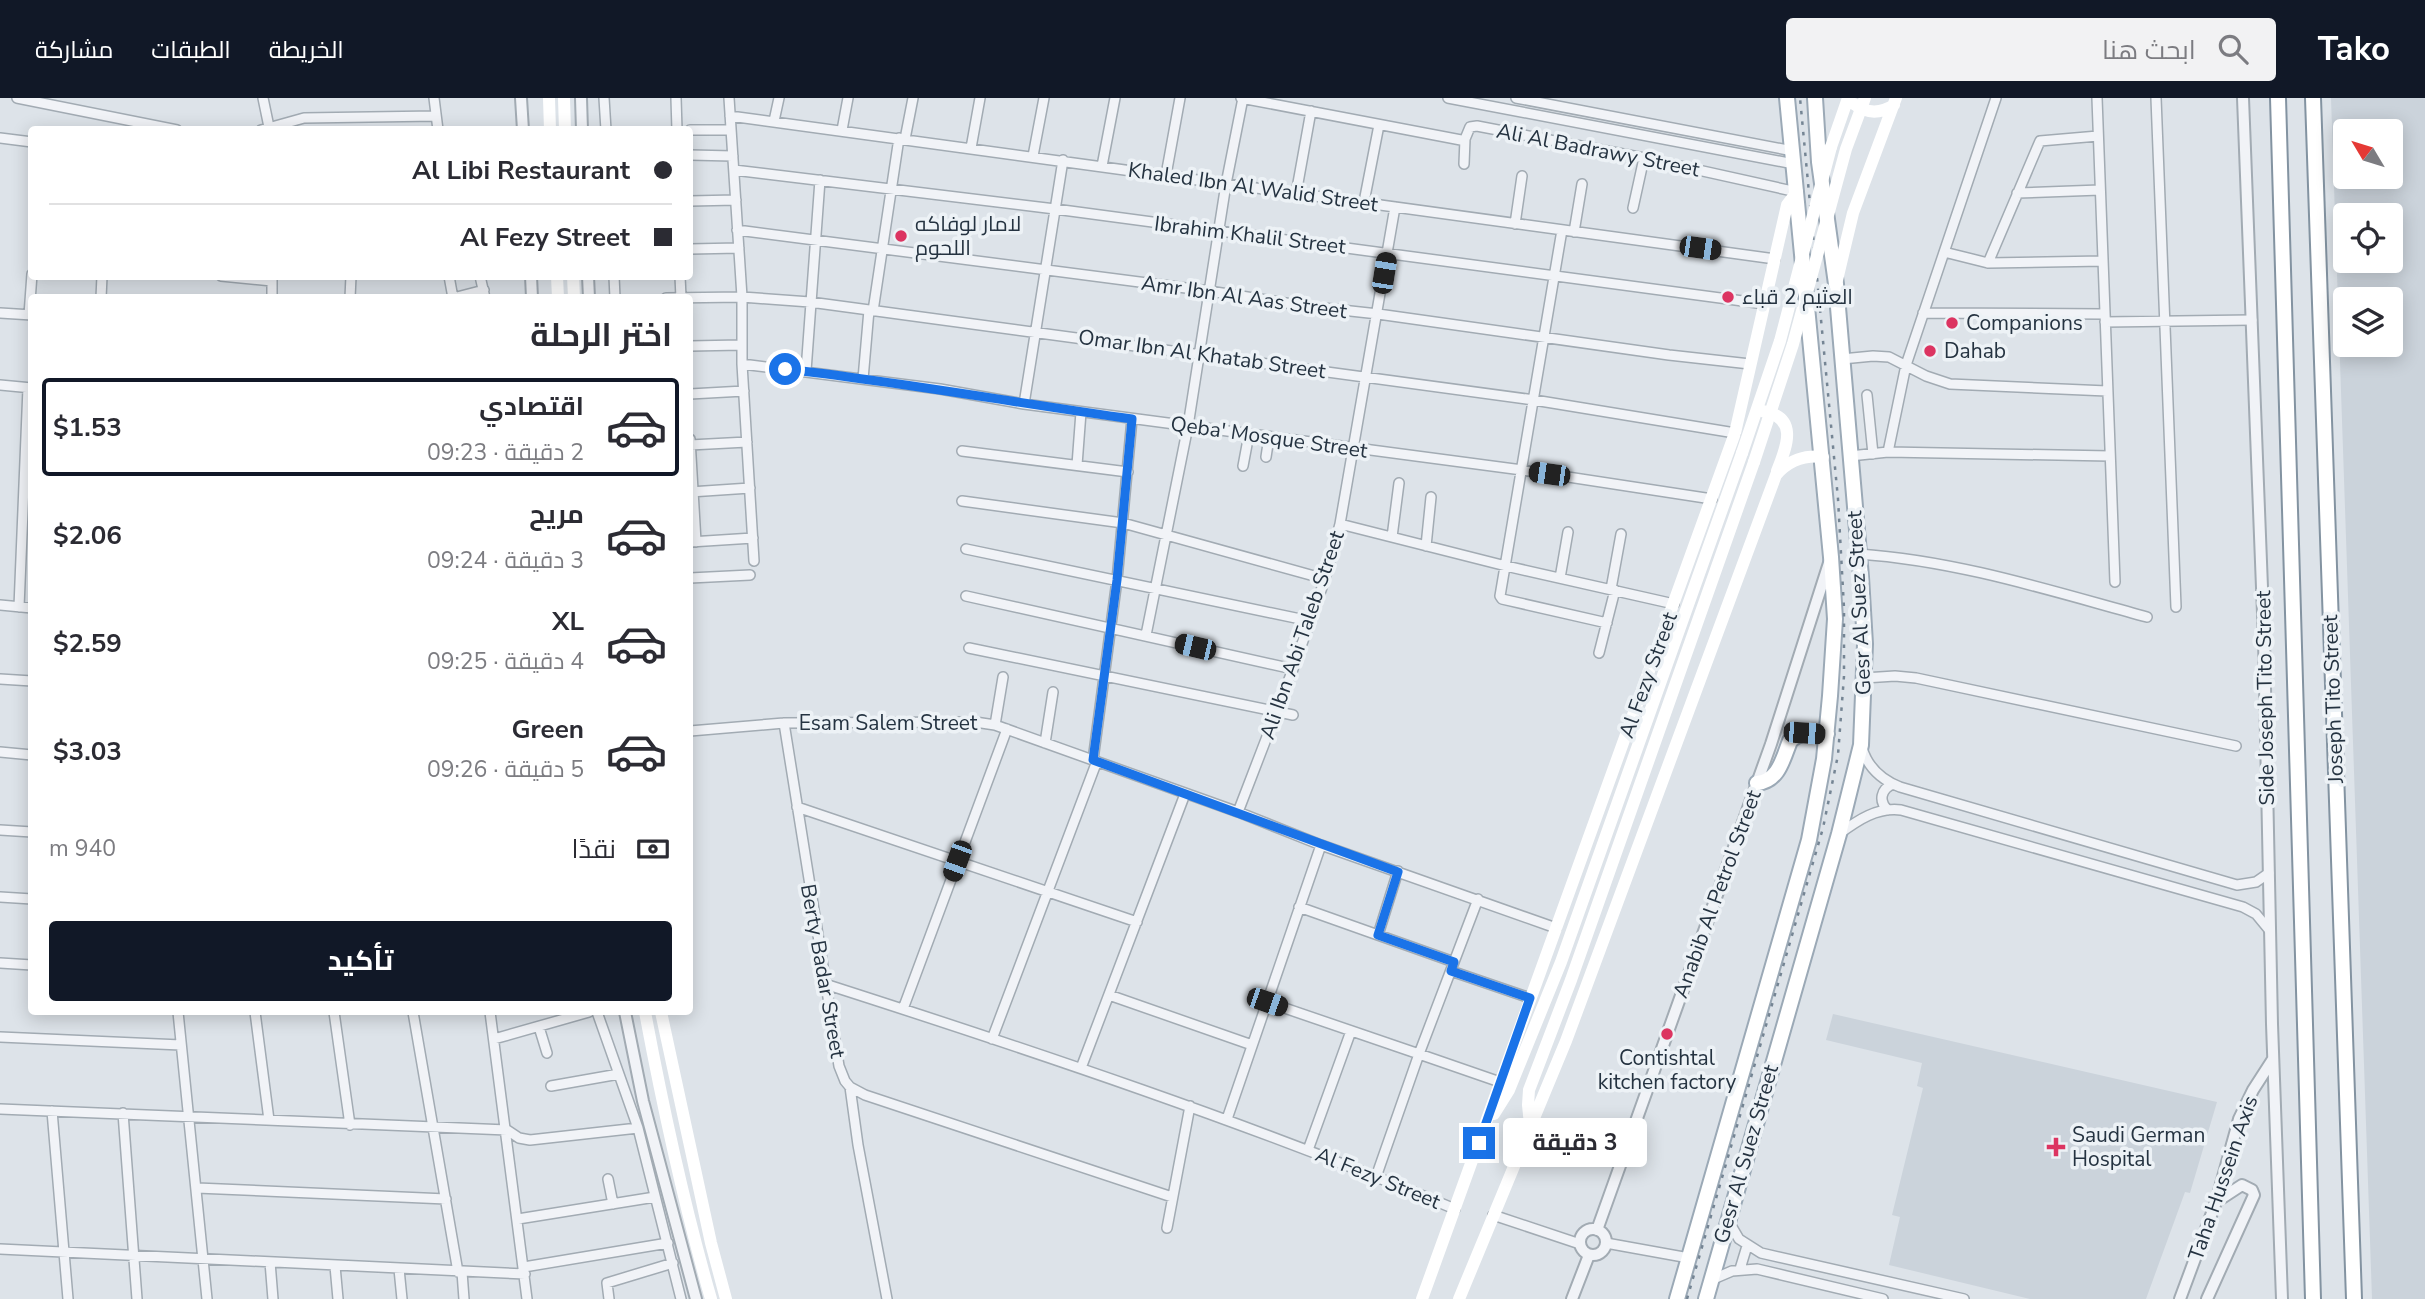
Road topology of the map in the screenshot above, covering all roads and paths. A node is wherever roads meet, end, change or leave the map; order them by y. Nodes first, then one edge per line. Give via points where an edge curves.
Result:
1 (18, 98) edge
2 (263, 98) edge
3 (434, 98) edge
4 (521, 98) edge
5 (549, 98) edge
6 (564, 98) edge
7 (580, 98) edge
8 (604, 98) edge
9 (676, 98) edge
10 (729, 98) edge
11 (779, 98) edge
12 (848, 98) edge
13 (914, 98) edge
14 (980, 98) edge
15 (1044, 98) edge
16 (1115, 98) edge
17 (1181, 98) edge
18 (1242, 98) edge
19 (1448, 98) edge
20 (1516, 98) edge
21 (1787, 98) edge
22 (1815, 98) edge
23 (1849, 98) edge
24 (1865, 98) edge
25 (1996, 98) edge
26 (2097, 98) edge
27 (2156, 98) edge
28 (2243, 98) edge
29 (2278, 98) edge
30 (2313, 98) edge
31 (1895, 102) edge
32 (1311, 111) junction
33 (436, 116) junction
34 (730, 116) junction
35 (774, 121) junction
36 (1379, 125) junction
37 (157, 126) edge
38 (265, 126) edge
39 (273, 126) edge
40 (437, 126) edge
41 (523, 126) edge
42 (550, 126) edge
43 (565, 126) edge
44 (582, 126) edge
45 (606, 126) edge
46 (677, 126) edge
47 (693, 130) edge
48 (731, 130) junction
49 (842, 130) junction
50 (2098, 136) junction
51 (0, 138) edge
52 (902, 139) junction
53 (1465, 139) junction
54 (28, 142) edge
55 (1758, 145) junction
56 (971, 148) junction
57 (693, 155) edge
58 (733, 156) junction
59 (1033, 156) junction
60 (1755, 156) junction
61 (1644, 158) junction
62 (1793, 158) junction
63 (1063, 160) junction
64 (1464, 164) dead end
65 (1102, 166) junction
66 (734, 170) junction
67 (1166, 175) junction
68 (1522, 176) dead end
69 (820, 180) junction
70 (1226, 184) junction
71 (1582, 184) dead end
72 (891, 188) junction
73 (2100, 190) junction
74 (1797, 192) junction
75 (2017, 193) junction
76 (1296, 194) junction
77 (736, 200) junction
78 (693, 201) edge
79 (1364, 202) junction
80 (1395, 206) junction
81 (1633, 208) dead end
82 (1055, 209) junction
83 (1515, 224) junction
84 (737, 230) junction
85 (1562, 230) junction
86 (1218, 231) junction
87 (1574, 232) junction
88 (814, 239) junction
89 (693, 248) edge
90 (739, 248) junction
91 (882, 250) junction
92 (1944, 252) junction
93 (1387, 253) junction
94 (1775, 258) junction
95 (2102, 261) junction
96 (1988, 263) junction
97 (1045, 270) junction
98 (1555, 276) junction
99 (1836, 284) junction
100 (1209, 291) junction
101 (693, 297) edge
102 (742, 297) junction
103 (810, 302) junction
104 (1765, 304) junction
105 (871, 311) junction
106 (0, 313) edge
107 (1923, 313) junction
108 (1378, 314) junction
109 (28, 315) edge
110 (2105, 318) junction
111 (2252, 320) junction
112 (2165, 321) junction
113 (1035, 332) junction
114 (1545, 337) junction
115 (741, 345) junction
116 (693, 346) edge
117 (1199, 354) junction
118 (1842, 359) junction
119 (742, 364) junction
120 (1750, 364) junction
121 (1906, 365) junction
122 (806, 372) junction
123 (1367, 377) junction
124 (863, 379) junction
125 (0, 385) edge
126 (28, 388) edge
127 (744, 391) junction
128 (2107, 391) junction
129 (693, 394) edge
130 (1867, 395) dead end
131 (1534, 400) junction
132 (1024, 404) junction
133 (1081, 412) junction
134 (1132, 419) junction
135 (1188, 426) junction
136 (28, 428) edge
137 (1735, 433) junction
138 (1249, 434) junction
139 (1269, 437) junction
140 (747, 442) junction
141 (693, 445) edge
142 (1354, 449) junction
143 (962, 451) dead end
144 (1888, 452) junction
145 (1873, 454) junction
146 (1850, 456) junction
147 (2110, 456) junction
148 (1266, 457) dead end
149 (1823, 457) junction
150 (1077, 466) junction
151 (1243, 466) dead end
152 (1522, 470) junction
153 (1128, 472) junction
154 (1776, 475) junction
155 (1399, 482) dead end
156 (750, 488) junction
157 (693, 492) edge
158 (1431, 498) dead end
159 (1712, 499) junction
160 (962, 501) dead end
161 (1123, 523) junction
162 (1340, 524) junction
163 (1568, 532) dead end
164 (1621, 534) dead end
165 (1167, 536) junction
166 (1392, 537) junction
167 (753, 538) junction
168 (693, 542) edge
169 (1426, 546) junction
170 (966, 549) dead end
171 (1859, 554) junction
172 (1831, 557) junction
173 (754, 561) dead end
174 (1506, 566) junction
175 (750, 575) dead end
176 (693, 578) edge
177 (1560, 578) junction
178 (1325, 579) junction
179 (1117, 580) junction
180 (2115, 582) dead end
181 (1156, 587) junction
182 (1613, 589) junction
183 (966, 596) dead end
184 (1674, 604) junction
185 (0, 605) edge
186 (19, 607) junction
187 (2176, 607) dead end
188 (28, 608) edge
189 (2147, 617) dead end
190 (1310, 621) junction
191 (1607, 623) junction
192 (1111, 628) junction
193 (1146, 635) junction
194 (969, 648) dead end
195 (1600, 653) dead end
196 (1293, 669) junction
197 (1003, 677) dead end
198 (1105, 677) junction
199 (1864, 678) junction
200 (0, 679) edge
201 (28, 681) edge
202 (1054, 692) dead end
203 (1278, 711) junction
204 (1293, 715) dead end
205 (784, 723) junction
206 (995, 725) junction
207 (1007, 729) junction
208 (693, 731) edge
209 (1827, 734) junction
210 (1045, 743) junction
211 (1861, 745) junction
212 (2236, 746) dead end
213 (0, 752) edge
214 (28, 755) edge
215 (1095, 761) junction
216 (1757, 783) junction
217 (1893, 784) junction
218 (1185, 794) junction
219 (797, 807) junction
220 (1888, 810) junction
221 (1238, 812) junction
222 (0, 830) edge
223 (28, 832) edge
224 (1839, 834) junction
225 (1321, 845) junction
226 (957, 861) junction
227 (1398, 872) junction
228 (2269, 873) junction
229 (2237, 885) junction
230 (1048, 892) junction
231 (0, 897) edge
232 (28, 899) edge
233 (1478, 899) junction
234 (2229, 903) junction
235 (1299, 908) junction
236 (1137, 922) junction
237 (1556, 928) junction
238 (2270, 931) junction
239 (1378, 935) junction
240 (0, 963) edge
241 (28, 965) edge
242 (1452, 966) junction
243 (824, 984) junction
244 (1109, 995) junction
245 (1530, 998) junction
246 (1267, 1002) junction
247 (903, 1009) junction
248 (178, 1015) edge
249 (255, 1015) edge
250 (334, 1015) edge
251 (414, 1015) edge
252 (491, 1015) edge
253 (579, 1015) edge
254 (598, 1015) edge
255 (626, 1015) edge
256 (646, 1015) edge
257 (661, 1015) edge
258 (670, 1015) edge
259 (538, 1027) junction
260 (663, 1028) junction
261 (1351, 1031) junction
262 (0, 1037) edge
263 (494, 1039) junction
264 (992, 1039) junction
265 (181, 1045) junction
266 (1252, 1045) junction
267 (547, 1053) dead end
268 (1419, 1054) junction
269 (2273, 1059) junction
270 (1081, 1068) junction
271 (619, 1074) junction
272 (1500, 1082) junction
273 (551, 1086) dead end
274 (850, 1087) junction
275 (1190, 1106) junction
276 (0, 1109) edge
277 (52, 1111) junction
278 (123, 1114) junction
279 (190, 1117) junction
280 (1227, 1119) junction
281 (269, 1120) junction
282 (1487, 1121) junction
283 (350, 1125) junction
284 (1530, 1125) junction
285 (638, 1128) junction
286 (434, 1129) junction
287 (506, 1130) junction
288 (1308, 1150) junction
289 (1376, 1177) junction
290 (608, 1180) dead end
291 (197, 1188) junction
292 (655, 1197) junction
293 (1172, 1197) junction
294 (446, 1199) junction
295 (2216, 1202) junction
296 (613, 1204) junction
297 (1455, 1209) junction
298 (1493, 1215) junction
299 (518, 1219) junction
300 (1728, 1220) junction
301 (1167, 1228) dead end
302 (1597, 1230) junction
303 (668, 1243) junction
304 (1606, 1243) junction
305 (1580, 1244) junction
306 (1747, 1246) junction
307 (0, 1249) edge
308 (64, 1253) junction
309 (1589, 1255) junction
310 (134, 1257) junction
311 (1689, 1258) junction
312 (204, 1259) junction
313 (270, 1262) junction
314 (673, 1263) junction
315 (335, 1266) junction
316 (399, 1269) junction
317 (1740, 1269) junction
318 (524, 1270) junction
319 (460, 1272) junction
320 (1711, 1280) junction
321 (68, 1299) edge
322 (137, 1299) edge
323 (207, 1299) edge
324 (273, 1299) edge
325 (338, 1299) edge
326 (402, 1299) edge
327 (464, 1299) edge
328 (527, 1299) edge
329 (609, 1299) edge
330 (681, 1299) edge
331 (696, 1299) edge
332 (711, 1299) edge
333 (726, 1299) edge
334 (887, 1299) edge
335 (1422, 1299) edge
336 (1459, 1299) edge
337 (1572, 1299) edge
338 (1677, 1299) edge
339 (1706, 1299) edge
340 (1883, 1299) edge
341 (1964, 1299) edge
342 (2180, 1299) edge
343 (2207, 1299) edge
344 (2282, 1299) edge
345 (2313, 1299) edge
346 (2354, 1299) edge

1 - 37 street
2 - 38 street
3 - 33 street
4 - 41 street
5 - 42 main road
6 - 43 main road
7 - 44 street
8 - 45 street
9 - 46 street
10 - 34 street
11 - 35 street
12 - 49 street
13 - 52 street
14 - 56 street
15 - 59 street
16 - 65 street
17 - 67 street
18 - 32 street, Ali Al Badrawy Street
18 - 70 street
19 - 60 street
20 - 55 street
21 - 62 main road, Gesr Al Suez Street
22 - 99 main road, Gesr Al Suez Street
23 - 31 main road via 1871,112 1883,111
23 - 282 main road, bridge via 1821,182 1780,341 1562,962 1505,1097
24 - 284 main road, bridge via 1846,149 1794,344 1529,1090
25 - 92 street
26 - 50 street
27 - 112 street
28 - 111 street, Side Joseph Tito Street
29 - 345 main road, Joseph Tito Street
30 - 346 main road, Joseph Tito Street
31 - 99 main road via 1853,213
32 - 36 street, Ali Al Badrawy Street
32 - 76 street
33 - 39 street via 336,116
33 - 40 street
34 - 35 street, Khaled Ibn Al Walid Street
34 - 48 street
35 - 49 street, Khaled Ibn Al Walid Street
36 - 53 street, Ali Al Badrawy Street
36 - 79 street
47 - 48 street
48 - 58 street
49 - 52 street, Khaled Ibn Al Walid Street
50 - 73 street
50 - 75 street via 2040,141
51 - 54 street
52 - 56 street, Khaled Ibn Al Walid Street
52 - 72 street
53 - 61 street, Ali Al Badrawy Street via 1470,127 1477,126
53 - 64 street
55 - 60 street
55 - 62 street
56 - 59 street, Khaled Ibn Al Walid Street
57 - 58 street
58 - 66 street
59 - 63 street, Khaled Ibn Al Walid Street
60 - 62 street
61 - 74 street, Ali Al Badrawy Street
61 - 81 street
62 - 74 main road, Gesr Al Suez Street
63 - 65 street, Khaled Ibn Al Walid Street
63 - 82 street
65 - 67 street, Khaled Ibn Al Walid Street
66 - 69 street, Ibrahim Khalil Street
66 - 77 street
67 - 70 street, Khaled Ibn Al Walid Street
68 - 83 street
69 - 72 street, Ibrahim Khalil Street
69 - 88 street
70 - 76 street, Khaled Ibn Al Walid Street
70 - 86 street
71 - 87 street
72 - 82 street, Ibrahim Khalil Street
72 - 91 street
73 - 75 street
73 - 95 street
74 - 94 main road, Al Fezy Street via 1787,205
74 - 149 main road, Gesr Al Suez Street
75 - 96 street
76 - 79 street, Khaled Ibn Al Walid Street
77 - 78 street
77 - 84 street
79 - 80 street, Khaled Ibn Al Walid Street
80 - 83 street, Khaled Ibn Al Walid Street
80 - 93 street, Ali Ibn Abi Taleb Street
82 - 86 street, Ibrahim Khalil Street
82 - 97 street
83 - 85 street, Khaled Ibn Al Walid Street
84 - 88 street, Amr Ibn Al Aas Street
84 - 90 street
85 - 87 street, Khaled Ibn Al Walid Street
85 - 98 street
86 - 93 street, Ibrahim Khalil Street
86 - 100 street
87 - 94 street, Khaled Ibn Al Walid Street
88 - 91 street, Amr Ibn Al Aas Street
88 - 103 street
89 - 90 street
90 - 102 street
91 - 97 street, Amr Ibn Al Aas Street
91 - 105 street
92 - 96 street
92 - 107 street
93 - 98 street, Ibrahim Khalil Street
93 - 108 street, Ali Ibn Abi Taleb Street
94 - 104 main road, Al Fezy Street
95 - 96 street
95 - 110 street
97 - 100 street, Amr Ibn Al Aas Street
97 - 113 street
98 - 104 street, Ibrahim Khalil Street
98 - 114 street
99 - 118 main road, Gesr Al Suez Street
100 - 108 street, Amr Ibn Al Aas Street
100 - 117 street
101 - 102 street, Omar Ibn Al Khatab Street
102 - 103 street, Omar Ibn Al Khatab Street
102 - 115 street
103 - 105 street, Omar Ibn Al Khatab Street
103 - 122 street
104 - 120 main road, Al Fezy Street
105 - 113 street, Omar Ibn Al Khatab Street
105 - 124 street
106 - 109 street
107 - 110 street
107 - 121 street
108 - 114 street, Amr Ibn Al Aas Street
108 - 123 street, Ali Ibn Abi Taleb Street
110 - 112 street
110 - 128 street
111 - 112 street
111 - 228 street, Side Joseph Tito Street
112 - 187 street
113 - 117 street, Omar Ibn Al Khatab Street
113 - 132 street
114 - 120 street, Amr Ibn Al Aas Street
114 - 131 street
115 - 116 street
115 - 119 street
117 - 123 street, Omar Ibn Al Khatab Street
117 - 135 street
118 - 121 street via 1881,356
118 - 146 main road, Gesr Al Suez Street
119 - 122 street, Qeba' Mosque Street
119 - 127 street
120 - 137 main road, Al Fezy Street
121 - 128 street via 1950,384
121 - 144 street
122 - 124 street, Qeba' Mosque Street
123 - 131 street, Omar Ibn Al Khatab Street
123 - 142 street, Ali Ibn Abi Taleb Street
124 - 132 street, Qeba' Mosque Street
125 - 126 street
127 - 129 street
127 - 140 street
128 - 147 street
130 - 145 street
131 - 137 street, Omar Ibn Al Khatab Street
131 - 152 street
132 - 133 street, Qeba' Mosque Street
133 - 134 street, Qeba' Mosque Street
133 - 150 street
134 - 135 street, Qeba' Mosque Street
134 - 153 street
135 - 138 street, Qeba' Mosque Street
135 - 165 street
136 - 186 street
137 - 154 main road via 1752,413 1771,413 1782,421 1788,439
137 - 159 main road, Al Fezy Street
138 - 139 street, Qeba' Mosque Street
138 - 151 street
139 - 142 street, Qeba' Mosque Street
139 - 148 street
140 - 141 street
140 - 156 street
142 - 152 street, Qeba' Mosque Street
142 - 162 street, Ali Ibn Abi Taleb Street
143 - 150 street
144 - 145 street
144 - 147 street
145 - 146 street
146 - 171 main road, Gesr Al Suez Street
147 - 180 street
149 - 154 main road via 1800,458
149 - 172 main road, Gesr Al Suez Street
150 - 153 street
152 - 159 street, Qeba' Mosque Street
152 - 174 street
153 - 161 street
154 - 284 main road via 1571,1028
155 - 166 street
156 - 157 street
156 - 167 street
158 - 169 street
159 - 184 main road, Al Fezy Street
160 - 161 street
161 - 165 street
161 - 179 street
162 - 166 street
162 - 178 street, Ali Ibn Abi Taleb Street
163 - 177 street
164 - 182 street
165 - 178 street
165 - 181 street
166 - 169 street
167 - 168 street
167 - 173 street
169 - 174 street
170 - 179 street
171 - 189 street via 1986,573
171 - 199 main road, Gesr Al Suez Street
172 - 209 main road, Gesr Al Suez Street via 1835,619
172 - 216 street, Anabib Al Petrol Street
174 - 177 street
174 - 191 street via 1501,598
175 - 176 street
177 - 182 street
178 - 190 street, Ali Ibn Abi Taleb Street
179 - 181 street
179 - 192 street
181 - 190 street
181 - 193 street
182 - 184 street
182 - 191 street
183 - 192 street
184 - 237 main road, Al Fezy Street
185 - 186 street
186 - 188 street
190 - 196 street, Ali Ibn Abi Taleb Street
191 - 195 street
192 - 193 street
192 - 198 street
193 - 196 street
194 - 198 street
196 - 203 street, Ali Ibn Abi Taleb Street
197 - 206 street
198 - 203 street
198 - 215 street
199 - 211 main road, Gesr Al Suez Street
199 - 212 street via 1916,678
200 - 201 street
202 - 210 street
203 - 204 street
203 - 221 street, Ali Ibn Abi Taleb Street
205 - 206 street, Esam Salem Street
205 - 208 street, Esam Salem Street
205 - 219 street, Berty Badar Street
206 - 207 street, Esam Salem Street
207 - 210 street, Esam Salem Street
207 - 226 street
209 - 216 main road via 1794,737 1776,774
209 - 311 main road, Gesr Al Suez Street via 1809,840
210 - 215 street, Esam Salem Street
211 - 217 street via 1873,769
211 - 224 main road, Gesr Al Suez Street
213 - 214 street
215 - 218 street, Esam Salem Street
215 - 230 street
216 - 302 street, Anabib Al Petrol Street
217 - 220 street via 1881,796
217 - 229 street
218 - 221 street, Esam Salem Street
218 - 236 street
219 - 226 street
219 - 243 street, Berty Badar Street
220 - 224 street via 1862,818
220 - 234 street
221 - 225 street, Esam Salem Street
222 - 223 street
224 - 300 main road, Gesr Al Suez Street
225 - 227 street, Esam Salem Street
225 - 235 street
226 - 230 street
226 - 247 street
227 - 233 street, Esam Salem Street
227 - 239 street
228 - 229 street via 2256,882
228 - 238 street, Side Joseph Tito Street
229 - 234 street via 2237,896
230 - 236 street
230 - 264 street
231 - 232 street
233 - 237 street, Esam Salem Street
233 - 242 street
234 - 238 street via 2256,914
235 - 239 street
235 - 246 street
236 - 244 street
237 - 245 main road, Al Fezy Street
238 - 269 street, Side Joseph Tito Street
239 - 242 street
240 - 241 street
242 - 245 street
242 - 268 street
243 - 247 street, Al Fezy Street
243 - 274 street, Berty Badar Street via 841,1074
244 - 266 street
244 - 270 street
245 - 272 main road, Al Fezy Street
246 - 261 street
246 - 266 street
247 - 264 street, Al Fezy Street
248 - 265 street
249 - 281 street
250 - 283 street
251 - 286 street
252 - 263 street
253 - 259 street
254 - 271 street
255 - 331 street via 643,1101
256 - 332 main road via 681,1185
257 - 260 main road
258 - 260 main road
259 - 263 street
259 - 267 street
260 - 333 main road
261 - 268 street
261 - 288 street
262 - 265 street
263 - 287 street
264 - 270 street, Al Fezy Street
265 - 279 street
266 - 280 street
268 - 272 street
268 - 289 street
269 - 295 street, Taha Hussein Axis via 2239,1119
269 - 344 street, Side Joseph Tito Street
270 - 275 street, Al Fezy Street
271 - 273 street
271 - 285 street
272 - 282 main road, Al Fezy Street
274 - 293 street, Berty Badar Street
274 - 334 street
275 - 280 street, Al Fezy Street
275 - 293 street
276 - 277 street
277 - 278 street
277 - 308 street
278 - 279 street
278 - 310 street
279 - 281 street
279 - 291 street
280 - 288 street, Al Fezy Street
281 - 283 street
282 - 297 main road, Al Fezy Street
283 - 286 street
284 - 298 main road
285 - 287 street via 530,1140
285 - 292 street
286 - 287 street
286 - 294 street
287 - 299 street
288 - 289 street, Al Fezy Street
289 - 297 street, Al Fezy Street
290 - 296 street
291 - 294 street
291 - 312 street
292 - 296 street
292 - 303 street
293 - 301 street
294 - 319 street
295 - 342 street, Taha Hussein Axis
295 - 343 street via 2242,1185 2254,1195
296 - 299 street
297 - 335 main road
298 - 305 street
298 - 336 main road
299 - 318 street
300 - 306 street
300 - 320 main road, Gesr Al Suez Street
302 - 304 street
302 - 305 street via 1583,1233
303 - 314 street
303 - 318 street
304 - 309 street via 1601,1254
304 - 311 street
305 - 309 street
306 - 317 street
306 - 341 street
307 - 308 street
308 - 310 street
308 - 321 street
309 - 337 street
310 - 312 street
310 - 322 street
311 - 338 main road, Gesr Al Suez Street
312 - 313 street
312 - 323 street
313 - 315 street
313 - 324 street
314 - 329 street via 607,1283
314 - 330 street
315 - 316 street
315 - 325 street
316 - 319 street
316 - 326 street
317 - 320 street
317 - 340 street
318 - 319 street
318 - 328 street
319 - 327 street
320 - 339 main road, Gesr Al Suez Street

